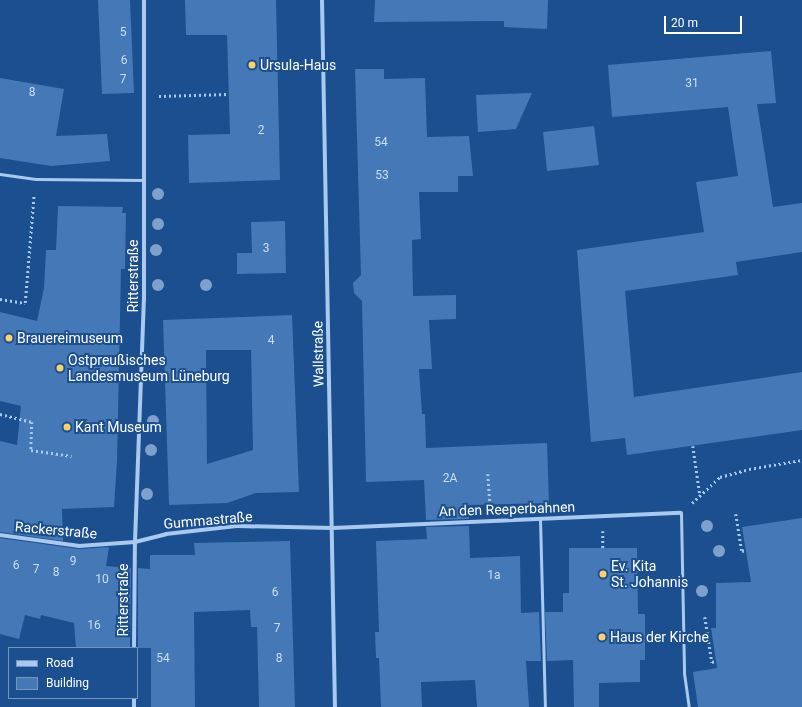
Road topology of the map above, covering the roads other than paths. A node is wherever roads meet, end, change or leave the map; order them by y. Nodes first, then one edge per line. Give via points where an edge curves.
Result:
1 (144, 0) edge
2 (322, 0) edge
3 (0, 174) edge
4 (144, 180) junction
5 (681, 513) joint
6 (540, 519) junction
7 (333, 528) junction
8 (0, 535) edge
9 (134, 542) junction
10 (134, 647) edge
11 (335, 707) edge
12 (545, 707) edge
13 (689, 707) edge

1 - 4 street, Ritterstraße
2 - 7 street, Wallstraße
3 - 4 lane via 36,179
4 - 9 street, Ritterstraße via 143,362
5 - 6 street, An den Reeperbahnen
5 - 13 lane via 684,673
6 - 7 street, An den Reeperbahnen
6 - 12 lane
7 - 9 street, Gummastraße via 237,526 166,534
7 - 11 street, Wallstraße
8 - 9 street, Rackerstraße via 79,546
9 - 10 street, Ritterstraße

